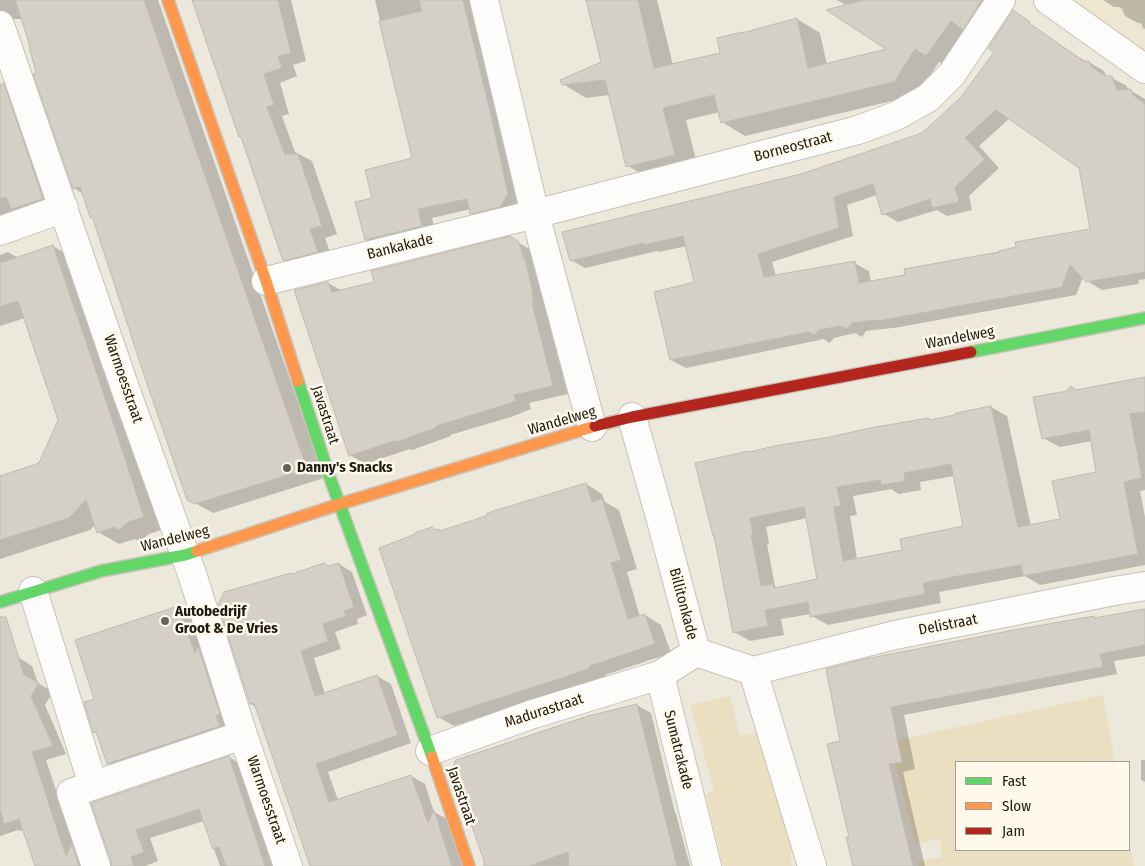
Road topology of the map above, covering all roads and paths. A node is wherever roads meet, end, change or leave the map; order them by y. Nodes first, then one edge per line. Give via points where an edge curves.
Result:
1 (168, 0) edge
2 (484, 0) edge
3 (1001, 0) edge
4 (1048, 0) edge
5 (0, 24) edge
6 (1145, 69) edge
7 (64, 208) junction
8 (535, 214) junction
9 (0, 231) edge
10 (266, 281) junction
11 (1145, 318) edge
12 (632, 418) junction
13 (592, 427) junction
14 (340, 504) junction
15 (185, 555) junction
16 (1145, 586) edge
17 (33, 591) junction
18 (0, 602) edge
19 (696, 652) junction
20 (753, 671) junction
21 (660, 675) junction
22 (243, 735) junction
23 (430, 751) junction
24 (93, 785) junction
25 (96, 866) edge
26 (288, 866) edge
27 (469, 866) edge
28 (707, 866) edge
29 (812, 866) edge

1 - 10 main road, Javastraat
2 - 8 street
3 - 8 street, Borneostraat via 952,74 928,98 896,116 858,130
4 - 6 street
5 - 7 street, Warmoesstraat
7 - 9 street
7 - 15 street, Warmoesstraat
8 - 10 street, Bankakade
8 - 13 street
10 - 14 main road, Javastraat
11 - 12 main road, Wandelweg
12 - 13 main road, Wandelweg
12 - 19 street, Billitonkade
13 - 14 main road, Wandelweg
14 - 15 main road, Wandelweg
14 - 23 main road, Javastraat
15 - 17 main road, Wandelweg via 101,571
15 - 22 street, Warmoesstraat
16 - 20 street, Delistraat via 895,635
17 - 18 main road, Wandelweg
17 - 24 street
19 - 20 street, Billitonkade
19 - 21 street
20 - 29 street
21 - 23 street, Madurastraat via 530,715
21 - 28 street, Sumatrakade
22 - 24 street
22 - 26 street, Warmoesstraat
23 - 27 main road, Javastraat
24 - 25 street via 71,793

